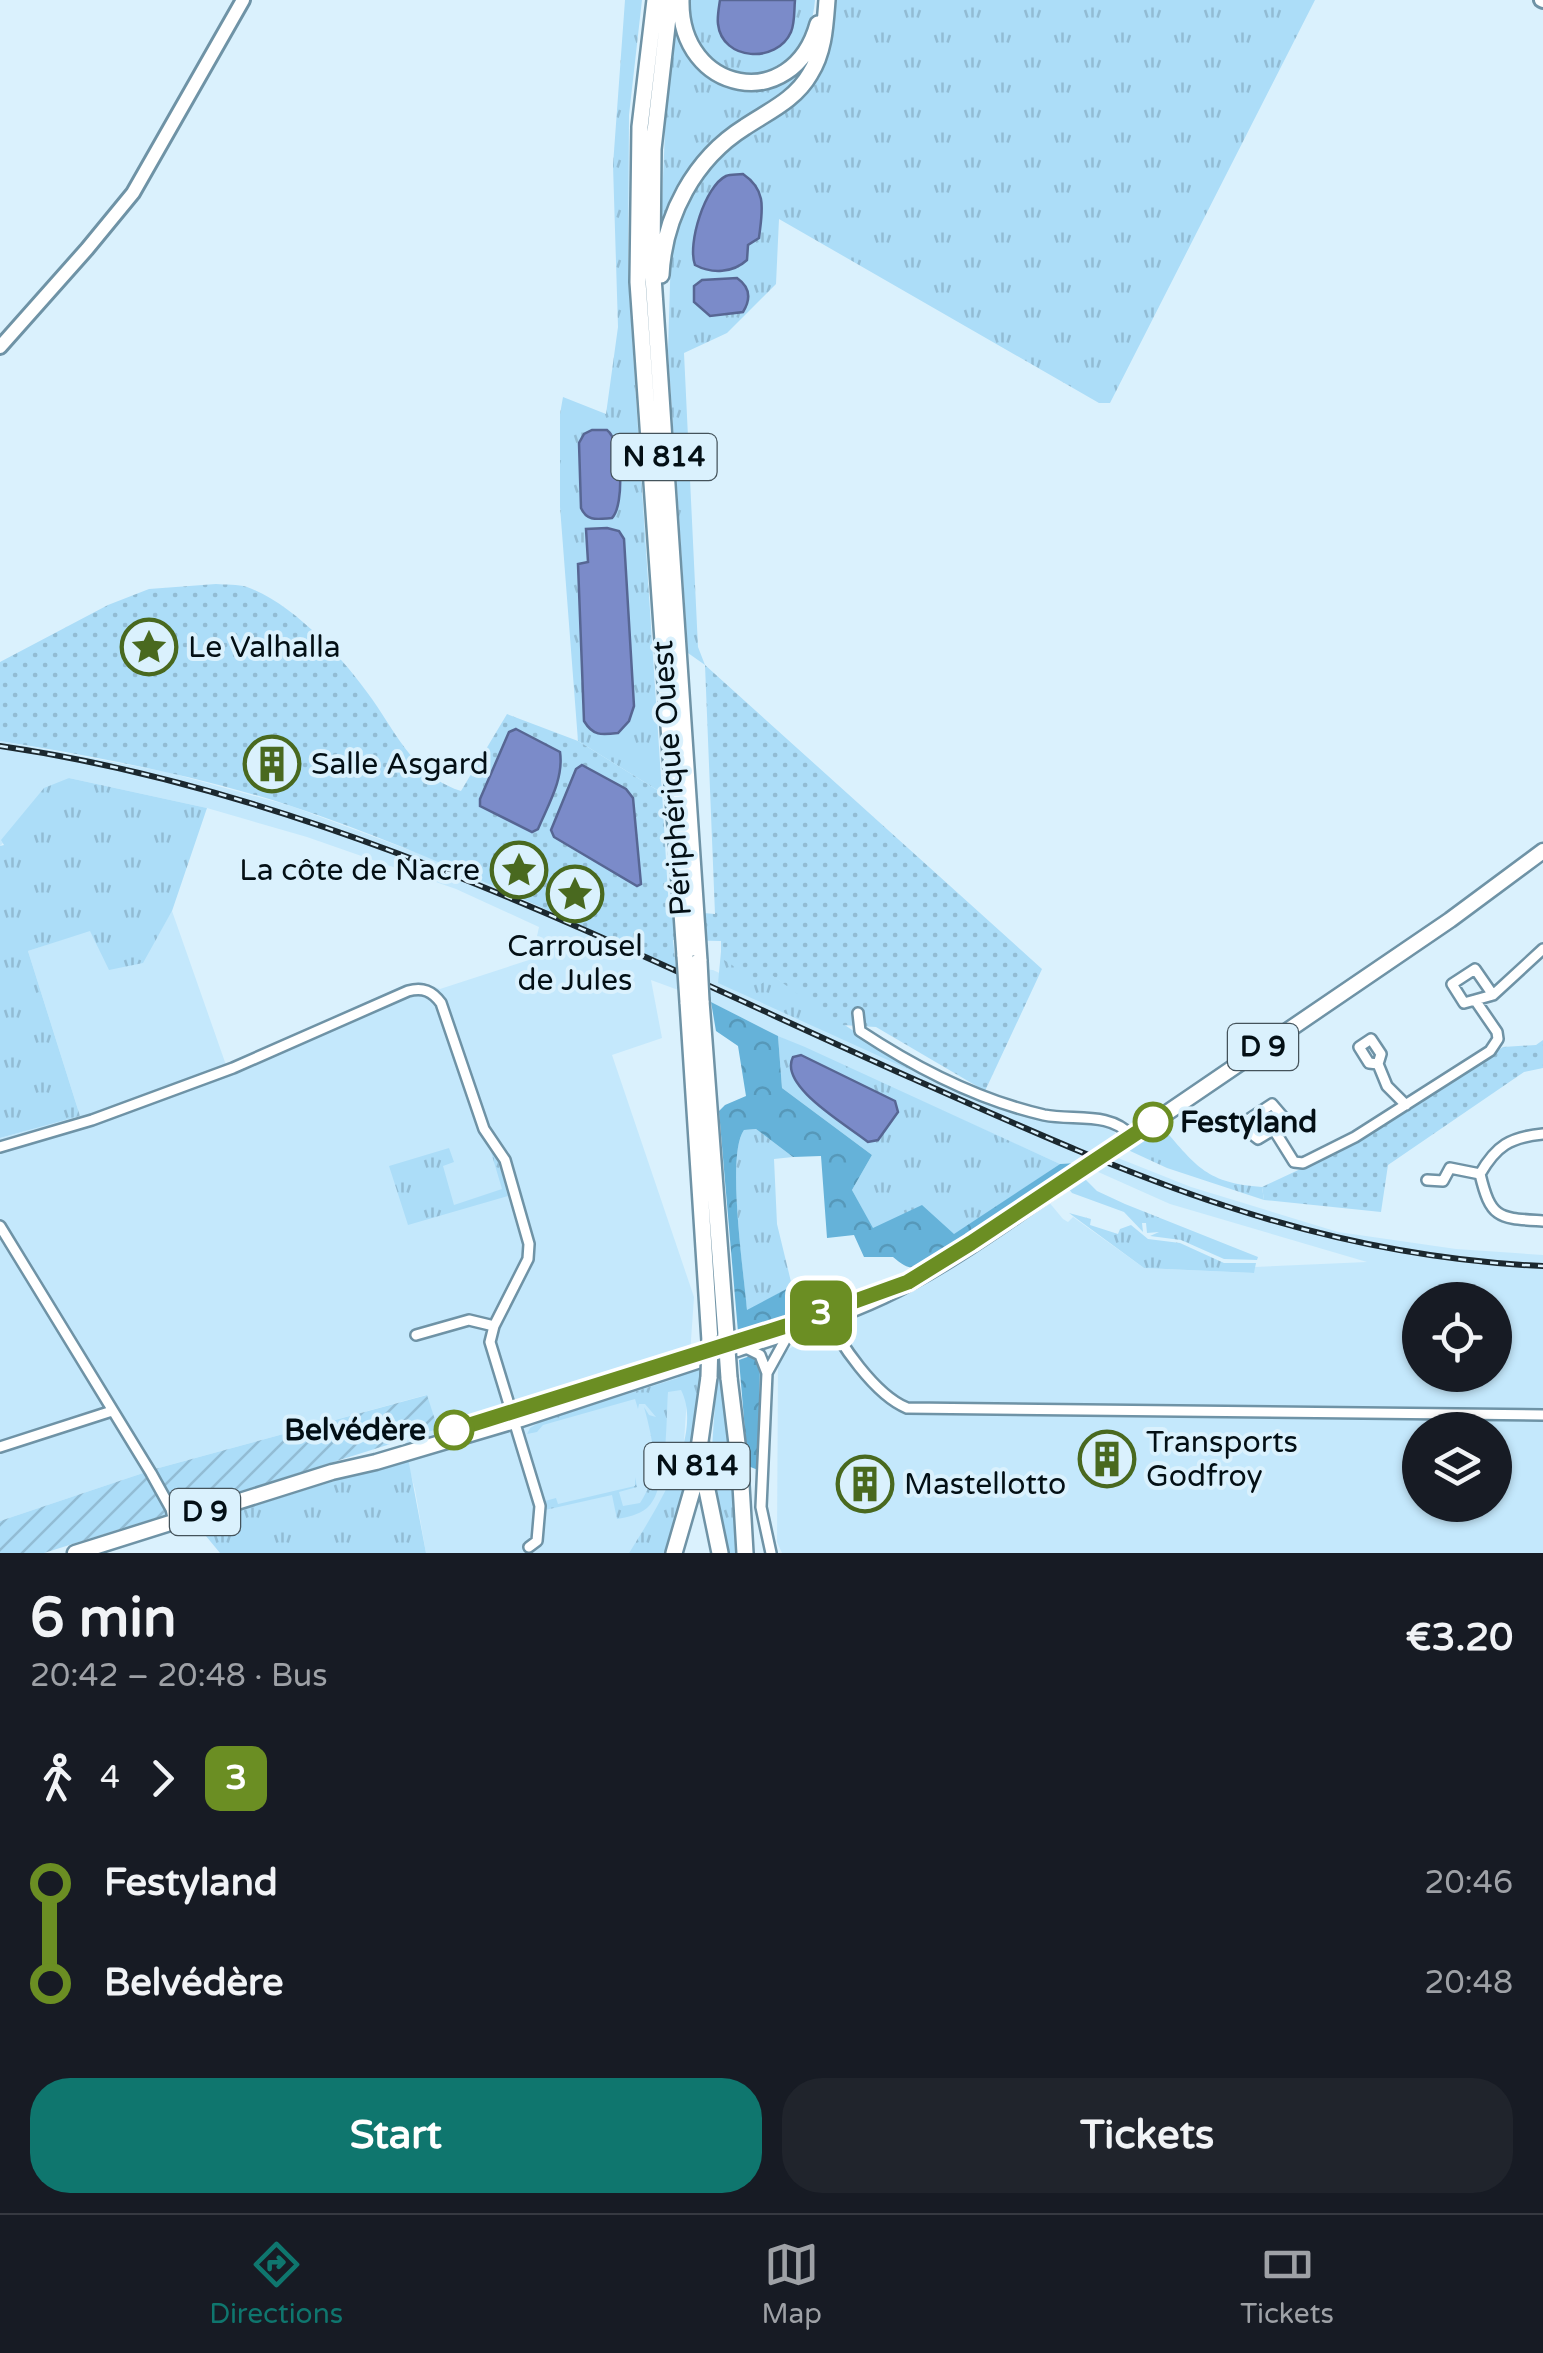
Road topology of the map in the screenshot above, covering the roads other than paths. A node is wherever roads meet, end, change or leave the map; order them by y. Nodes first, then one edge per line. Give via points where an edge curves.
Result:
1 (244, 0) edge
2 (655, 0) edge
3 (670, 0) edge
4 (682, 0) edge
5 (824, 0) edge
6 (0, 346) edge
7 (659, 384) junction
8 (1542, 859) edge
9 (689, 912) junction
10 (1543, 949) edge
11 (1493, 995) junction
12 (1475, 1000) junction
13 (858, 1013) dead end
14 (1378, 1064) dead end
15 (1406, 1104) junction
16 (1274, 1130) junction
17 (1543, 1134) edge
18 (1132, 1136) junction
19 (0, 1147) edge
20 (1480, 1174) junction
21 (1427, 1180) dead end
22 (1543, 1221) edge
23 (0, 1226) edge
24 (908, 1282) junction
25 (848, 1310) junction
26 (826, 1315) junction
27 (494, 1326) junction
28 (792, 1331) junction
29 (416, 1335) dead end
30 (840, 1342) junction
31 (729, 1345) junction
32 (769, 1369) junction
33 (709, 1378) junction
34 (112, 1411) junction
35 (1543, 1416) edge
36 (511, 1417) junction
37 (0, 1447) edge
38 (740, 1468) junction
39 (174, 1522) junction
40 (529, 1547) dead end
41 (75, 1553) edge
42 (674, 1553) edge
43 (720, 1553) edge
44 (745, 1553) edge
45 (756, 1553) edge
46 (771, 1553) edge

1 - 6 main road via 132,193
2 - 9 highway, Périphérique Ouest / N 814 via 640,127 638,282
3 - 7 highway, Périphérique Ouest / N 814 via 652,186
4 - 5 highway via 683,27 698,59 720,76 744,82 776,77 802,58
5 - 7 highway via 821,50 808,78 781,105 723,143 678,204 662,266
7 - 9 highway, Périphérique Ouest / N 814
8 - 18 main road, D 9
9 - 31 highway, Périphérique Ouest / N 814, bridge
10 - 11 street
11 - 12 street
11 - 12 street via 1476,969 1452,984 1464,1003
12 - 15 street via 1497,1032 1496,1044
13 - 18 street via 860,1031 928,1072 1026,1110 1115,1122
14 - 15 street via 1387,1086
15 - 16 street via 1303,1163 1294,1162
16 - 16 street via 1258,1139 1240,1126 1272,1104 1284,1118
17 - 20 street via 1497,1147
18 - 24 main road, D 9, bridge
19 - 27 street via 108,1114 408,991 427,990 441,1003 484,1129 502,1152 529,1244
20 - 21 street via 1450,1168 1443,1181
20 - 22 street via 1494,1212
23 - 34 street
24 - 25 main road, D 9
24 - 26 main road, D 9
25 - 26 main road, D 9
25 - 30 street
26 - 28 main road, D 9
26 - 30 street
26 - 31 main road, D 9
27 - 29 street via 469,1320
27 - 36 street via 490,1348
28 - 30 street via 815,1330
28 - 31 main road
28 - 32 street
30 - 35 street via 897,1404 922,1410
31 - 32 street via 760,1355
31 - 32 street via 767,1350
31 - 33 highway, Périphérique Ouest / N 814, bridge
31 - 36 main road, D 9
31 - 36 main road, D 9 via 655,1376
31 - 38 highway, Périphérique Ouest / N 814, bridge
32 - 46 street via 761,1506
33 - 42 highway, Périphérique Ouest / N 814 via 698,1464
33 - 43 highway via 707,1490
34 - 37 street
34 - 39 street
36 - 39 main road, D 9 via 372,1455
36 - 40 street via 540,1506 537,1541
38 - 44 highway, Périphérique Ouest / N 814
38 - 45 highway
39 - 41 main road, D 9

